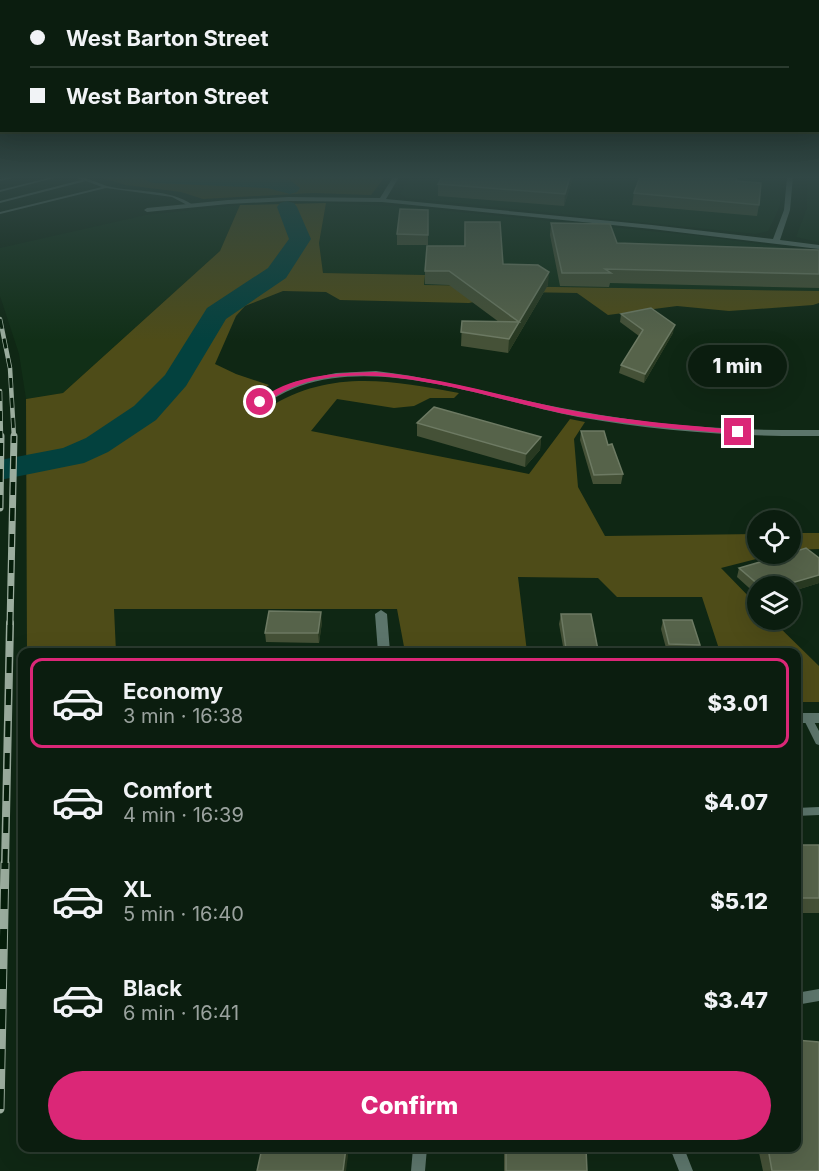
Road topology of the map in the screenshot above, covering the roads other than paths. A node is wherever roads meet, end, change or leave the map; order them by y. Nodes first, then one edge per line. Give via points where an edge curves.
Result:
1 (696, 232) edge
2 (782, 232) edge
3 (777, 242) junction
4 (819, 248) edge
5 (260, 402) dead end
6 (819, 433) edge
7 (381, 614) dead end
8 (384, 648) edge
9 (808, 718) edge
10 (819, 741) edge
11 (819, 811) edge
12 (801, 812) edge
13 (819, 995) edge
14 (801, 998) edge
15 (420, 1152) edge
16 (679, 1152) edge
17 (418, 1171) edge
18 (686, 1171) edge

1 - 3 street
2 - 3 street
3 - 4 street
5 - 6 street via 308,380 374,374 405,376 554,409 641,423 738,432
7 - 8 street
9 - 10 lane
11 - 12 lane
13 - 14 lane
15 - 17 lane
16 - 18 lane

